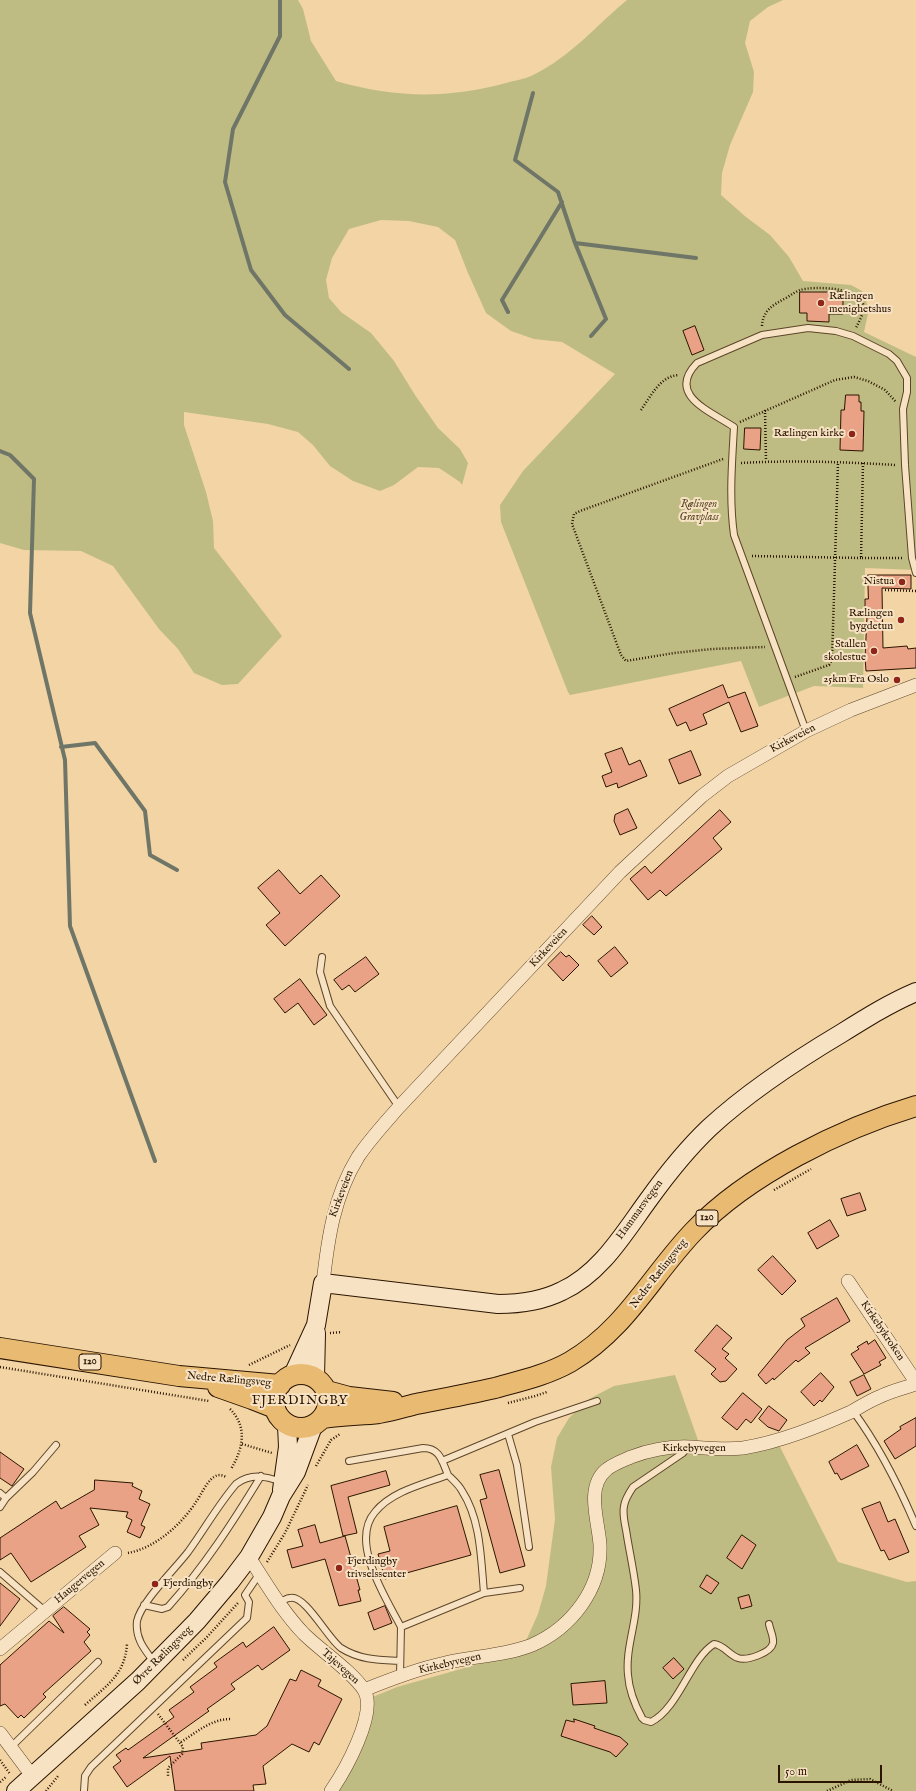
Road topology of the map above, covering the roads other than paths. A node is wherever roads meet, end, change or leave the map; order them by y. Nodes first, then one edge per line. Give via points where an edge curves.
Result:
1 (916, 573) edge
2 (916, 685) edge
3 (806, 731) junction
4 (322, 957) dead end
5 (916, 992) edge
6 (916, 1106) edge
7 (399, 1107) junction
8 (848, 1281) dead end
9 (323, 1283) junction
10 (316, 1325) junction
11 (0, 1348) edge
12 (179, 1376) junction
13 (286, 1380) junction
14 (916, 1383) edge
15 (321, 1384) junction
16 (597, 1401) dead end
17 (415, 1404) junction
18 (275, 1408) junction
19 (853, 1411) junction
20 (318, 1422) junction
21 (287, 1425) junction
22 (508, 1434) junction
23 (56, 1445) dead end
24 (688, 1447) junction
25 (442, 1460) junction
26 (349, 1461) dead end
27 (448, 1475) junction
28 (261, 1476) junction
29 (284, 1487) junction
30 (0, 1493) edge
31 (6, 1498) junction
32 (0, 1507) edge
33 (916, 1526) edge
34 (529, 1547) dead end
35 (115, 1553) road end
36 (249, 1557) junction
37 (0, 1572) edge
38 (260, 1573) junction
39 (520, 1588) dead end
40 (484, 1593) junction
41 (279, 1603) junction
42 (144, 1605) junction
43 (45, 1610) junction
44 (769, 1624) dead end
45 (401, 1627) junction
46 (0, 1649) edge
47 (400, 1660) junction
48 (98, 1662) dead end
49 (155, 1664) junction
50 (400, 1676) junction
51 (364, 1690) junction
52 (0, 1733) edge
53 (11, 1747) junction
54 (33, 1777) junction
55 (16, 1791) edge
56 (84, 1791) edge
57 (331, 1791) edge

1 - 3 lane via 912,558 905,466 903,410 907,378 897,361 889,354 853,336 808,328 762,335 697,363 686,381 688,392 695,402 734,426 731,513 734,536
2 - 3 street, Kirkeveien via 851,710
3 - 7 street, Kirkeveien via 728,776 620,872
4 - 7 lane via 320,972 330,1006
5 - 9 street, Hammarsvegen via 817,1047 724,1115 678,1161 604,1259 584,1278 563,1291 526,1302 498,1304
6 - 17 main road, Nedre Rælingsveg / 120 via 846,1131 787,1162 725,1203 690,1236 609,1333 569,1362 546,1373 513,1383
7 - 9 street, Kirkeveien via 370,1140 342,1188 329,1231
8 - 14 street, Kirkebykroken
9 - 10 street, Kirkeveien
10 - 13 street, Kirkeveien
10 - 15 street, Kirkeveien
11 - 12 main road, Nedre Rælingsveg / 120
12 - 13 main road, Nedre Rælingsveg / 120
12 - 18 main road, Nedre Rælingsveg / 120
13 - 15 main road, 120 via 304,1374
13 - 18 main road via 275,1396
14 - 19 street, Kirkebyvegen via 880,1396
15 - 17 main road, Nedre Rælingsveg / 120 via 365,1400
15 - 20 main road via 328,1405
16 - 22 lane via 553,1415
17 - 20 main road, Nedre Rælingsveg / 120 via 380,1413
18 - 21 main road
19 - 24 street, Kirkebyvegen via 786,1438 743,1448
19 - 33 lane via 870,1434
20 - 21 main road, 120 via 300,1429
20 - 29 street, Øvre Rælingsveg via 301,1462
21 - 29 street, Øvre Rælingsveg via 288,1447
22 - 25 lane
22 - 34 lane via 516,1458
23 - 31 lane
24 - 44 lane via 633,1487 624,1504 637,1603 628,1674 633,1697 642,1718 651,1722 665,1711 700,1659 714,1644 742,1659 749,1659 766,1651 773,1642
24 - 50 street, Kirkebyvegen via 662,1448 639,1454 614,1465 601,1476 595,1489 600,1547 596,1576 578,1610 551,1634 532,1645 512,1651 444,1663
25 - 26 lane via 435,1450 423,1448
25 - 27 lane
27 - 40 lane via 462,1490 472,1509
27 - 45 lane via 404,1491 384,1503 375,1511 366,1528 366,1546 376,1581
28 - 29 lane
28 - 42 lane via 251,1476 236,1484 178,1565
28 - 42 lane via 214,1548 168,1608
29 - 36 street, Øvre Rælingsveg via 272,1517
30 - 31 lane
31 - 32 lane
35 - 43 street, Haugervegen
36 - 38 street, Tajevegen
36 - 49 street, Øvre Rælingsveg via 197,1621
37 - 43 lane, Haugervegen
38 - 41 street, Tajevegen
38 - 56 lane via 245,1595 249,1602 247,1618 91,1767 85,1776
39 - 40 lane
40 - 45 lane
41 - 47 lane via 290,1598 300,1600 333,1641 349,1652 369,1659
41 - 51 street, Tajevegen via 303,1634 350,1674
42 - 49 lane via 137,1622 138,1639
43 - 46 street, Haugervegen
45 - 47 lane
47 - 50 lane
48 - 53 lane
49 - 54 street, Øvre Rælingsveg
50 - 51 street, Kirkebyvegen
51 - 57 street, Tajevegen via 367,1703 364,1724 347,1765
52 - 53 street
53 - 54 street
54 - 55 street, Øvre Rælingsveg

